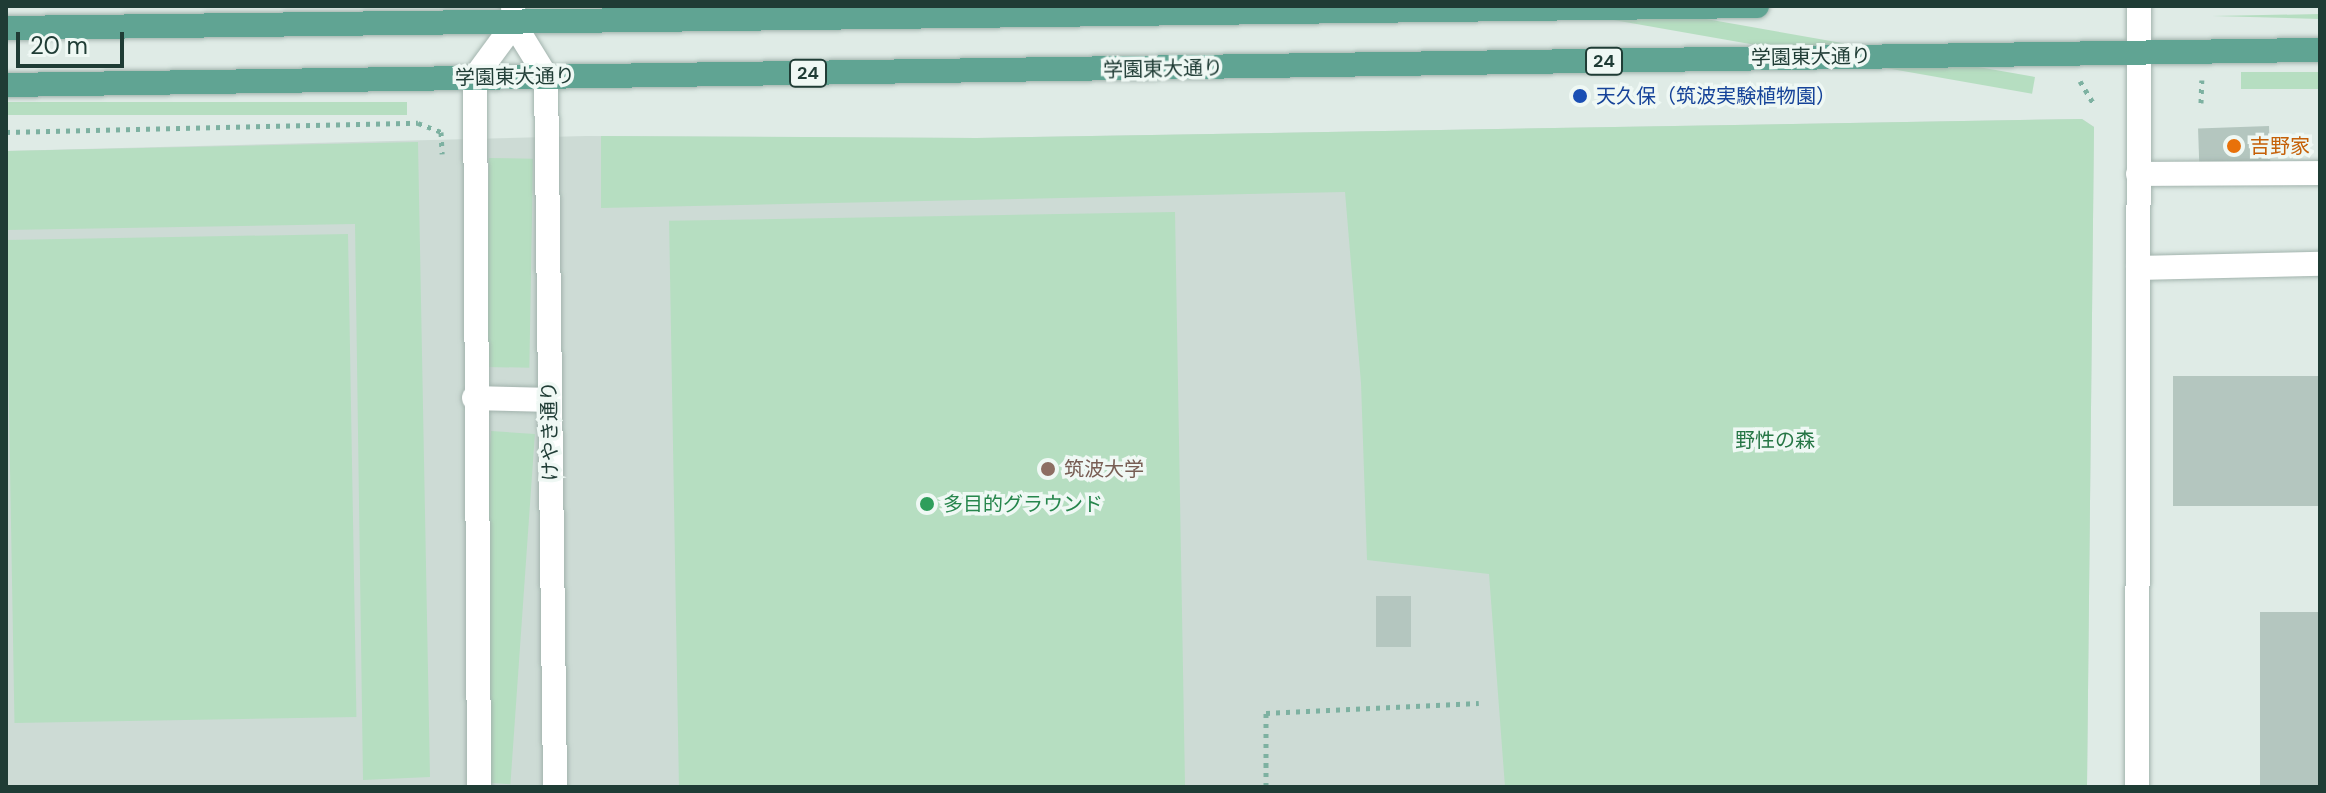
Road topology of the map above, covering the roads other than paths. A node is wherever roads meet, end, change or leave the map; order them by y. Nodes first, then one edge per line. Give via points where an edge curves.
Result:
1 (1757, 6) edge
2 (2139, 6) edge
3 (514, 15) edge
4 (6, 28) edge
5 (2320, 50) edge
6 (2139, 51) junction
7 (546, 76) junction
8 (475, 77) junction
9 (6, 85) edge
10 (2320, 173) edge
11 (2138, 174) junction
12 (2320, 264) edge
13 (2138, 268) junction
14 (474, 398) junction
15 (550, 400) junction
16 (479, 787) edge
17 (555, 787) edge
18 (2137, 787) edge

1 - 3 main road
2 - 6 street
3 - 4 main road
3 - 7 street
3 - 8 street
5 - 6 main road, 学園東大通り / 24
6 - 7 main road, 学園東大通り / 24
6 - 11 street
7 - 8 main road, 学園東大通り / 24
7 - 15 street, けやき通り
8 - 9 main road, 学園東大通り / 24
8 - 14 street
10 - 11 street
11 - 13 street
12 - 13 street
13 - 18 street
14 - 15 street
14 - 16 street
15 - 17 street, けやき通り

